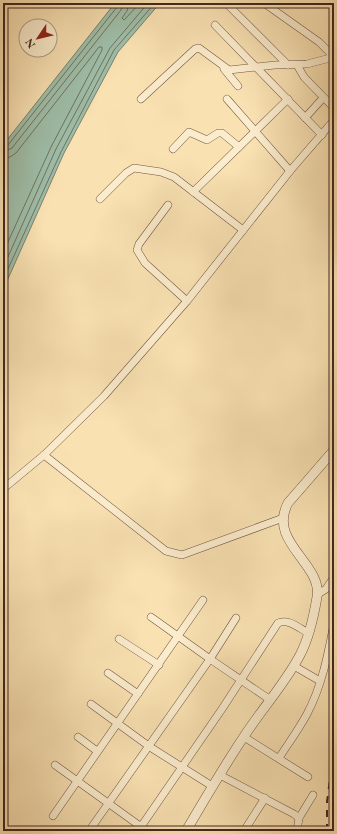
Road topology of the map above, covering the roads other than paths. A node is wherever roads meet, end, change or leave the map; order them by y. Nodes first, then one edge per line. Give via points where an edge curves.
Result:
1 (226, 3) edge
2 (264, 3) edge
3 (215, 25) dead end
4 (334, 57) edge
5 (288, 64) junction
6 (297, 65) junction
7 (224, 68) junction
8 (257, 68) junction
9 (238, 86) dead end
10 (324, 98) junction
11 (227, 99) dead end
12 (288, 99) junction
13 (141, 100) dead end
14 (334, 108) edge
15 (305, 118) junction
16 (334, 120) edge
17 (254, 132) junction
18 (322, 135) junction
19 (239, 147) junction
20 (172, 149) dead end
21 (290, 171) junction
22 (193, 192) junction
23 (100, 199) dead end
24 (168, 205) dead end
25 (242, 230) junction
26 (187, 301) junction
27 (334, 450) edge
28 (44, 455) junction
29 (3, 489) edge
30 (283, 518) junction
31 (334, 578) edge
32 (318, 594) junction
33 (203, 600) dead end
34 (151, 616) dead end
35 (236, 618) dead end
36 (334, 623) edge
37 (308, 633) junction
38 (179, 636) junction
39 (119, 639) dead end
40 (210, 659) junction
41 (159, 665) junction
42 (294, 666) junction
43 (108, 673) dead end
44 (241, 679) junction
45 (320, 681) junction
46 (138, 694) junction
47 (269, 699) junction
48 (91, 704) dead end
49 (118, 723) junction
50 (78, 736) dead end
51 (244, 737) junction
52 (150, 747) junction
53 (97, 751) junction
54 (279, 758) junction
55 (55, 765) dead end
56 (183, 768) junction
57 (220, 775) junction
58 (308, 777) dead end
59 (77, 780) junction
60 (212, 786) junction
61 (313, 795) dead end
62 (264, 798) junction
63 (108, 803) junction
64 (53, 816) dead end
65 (299, 818) junction
66 (142, 830) edge
67 (89, 831) edge
68 (186, 831) edge
69 (244, 831) edge
70 (297, 831) edge

1 - 5 street
2 - 4 street via 319,42
3 - 8 street
4 - 6 street
5 - 6 street
5 - 8 street
6 - 10 street via 304,77
7 - 8 street via 234,71
7 - 9 street
7 - 13 street via 203,50 195,49
8 - 12 street
10 - 14 street
10 - 15 street
11 - 17 street
12 - 15 street
12 - 17 street
15 - 18 street
16 - 18 street
17 - 19 street
17 - 21 street
18 - 21 street
19 - 20 street via 222,133 207,140 189,132
19 - 22 street
21 - 25 street
22 - 23 street via 169,175 134,168 126,172
22 - 25 street
24 - 26 street via 137,250 145,263
25 - 26 street
26 - 28 street via 104,396
27 - 30 street via 288,503
28 - 29 street
28 - 30 street via 174,555 182,555
30 - 32 street via 286,532 314,578
31 - 32 street
32 - 37 street
33 - 38 street
34 - 38 street
35 - 40 street
36 - 45 street via 327,662
37 - 42 street
37 - 44 street via 288,622 278,623
38 - 40 street
38 - 41 street
39 - 41 street
40 - 44 street
40 - 52 street
41 - 46 street
42 - 45 street
42 - 47 street
43 - 46 street
44 - 47 street
44 - 56 street
45 - 54 street via 307,714
46 - 49 street
47 - 51 street
48 - 49 street
49 - 52 street
49 - 53 street
50 - 53 street
51 - 54 street
51 - 57 street
52 - 56 street
52 - 63 street
53 - 59 street
54 - 58 street
55 - 59 street
56 - 60 street
56 - 66 street
57 - 60 street
57 - 62 street
59 - 63 street
59 - 64 street
60 - 68 street
61 - 65 street
62 - 65 street
62 - 69 street
63 - 66 street
63 - 67 street
65 - 70 street

